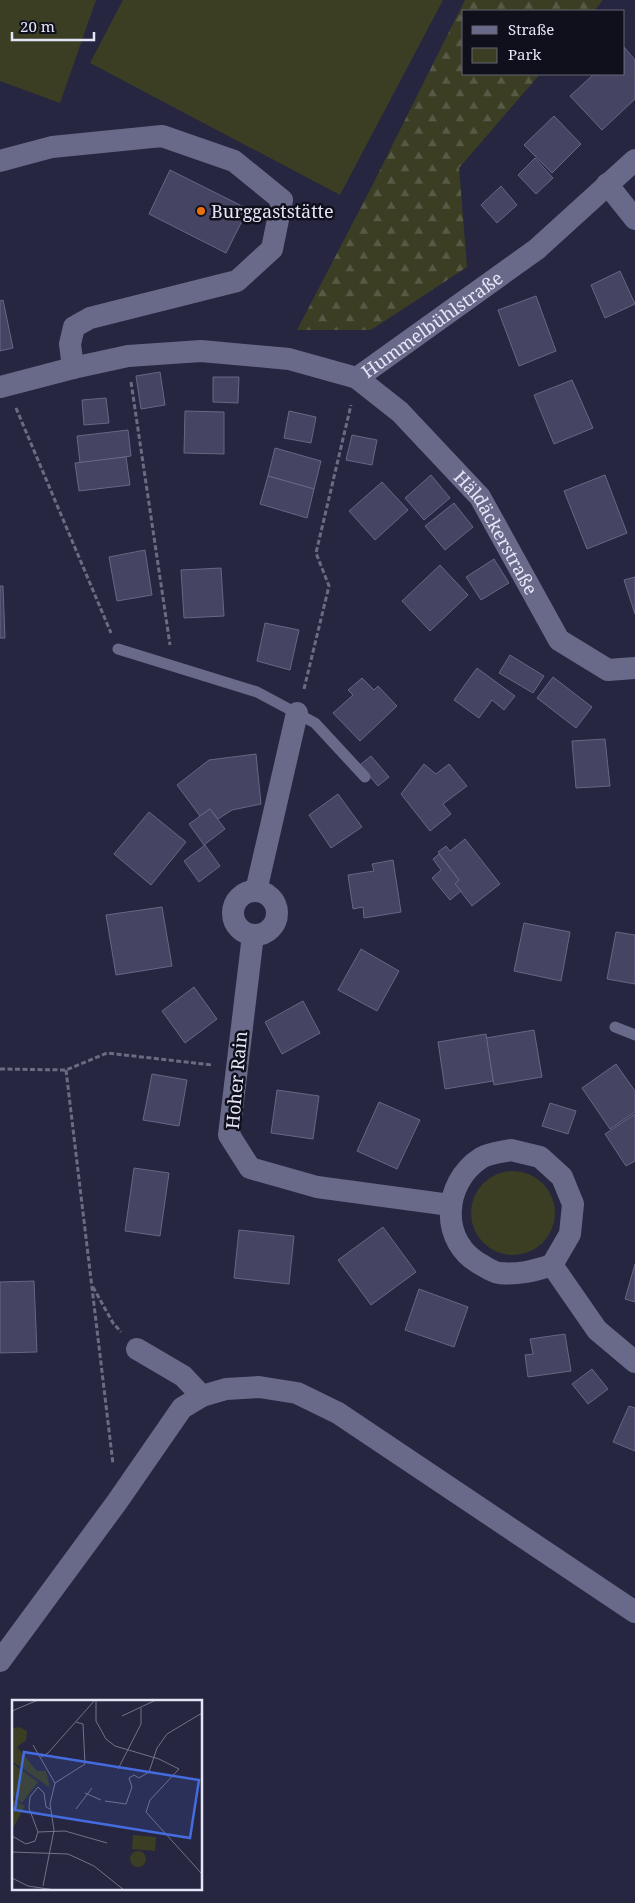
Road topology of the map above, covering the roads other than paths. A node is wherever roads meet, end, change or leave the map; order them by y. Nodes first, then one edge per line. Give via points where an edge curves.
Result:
1 (635, 160) edge
2 (0, 161) edge
3 (607, 184) junction
4 (635, 219) edge
5 (73, 368) junction
6 (357, 378) junction
7 (3, 386) edge
8 (118, 649) road end
9 (635, 668) edge
10 (296, 713) junction
11 (365, 777) dead end
12 (256, 891) junction
13 (253, 935) junction
14 (615, 1027) dead end
15 (635, 1035) edge
16 (450, 1205) junction
17 (552, 1265) junction
18 (137, 1349) road end
19 (635, 1362) edge
20 (202, 1396) junction
21 (635, 1612) edge
22 (0, 1661) edge

1 - 3 street, Hummelbühlstraße
2 - 5 street via 52,147 162,136 234,161 282,200 272,249 237,281 90,318 74,327 70,344
3 - 4 street
3 - 6 street, Hummelbühlstraße via 537,249
5 - 6 street, Hummelbühlstraße via 128,356 200,351 289,359
5 - 7 street, Hummelbühlstraße
6 - 9 street, Häldäckerstraße via 400,412 480,497 559,640 608,670
8 - 10 lane via 257,692
10 - 11 lane via 315,723
10 - 12 street
12 - 13 street via 269,896 276,914 271,927
12 - 13 street via 236,900 233,915 239,929
13 - 16 street, Hoher Rain via 229,1135 250,1168 317,1187
14 - 15 lane
16 - 17 street via 453,1235 471,1259 497,1273 527,1273
16 - 17 street via 460,1177 482,1158 511,1150 540,1157 562,1177 573,1204 570,1234
17 - 19 street via 597,1330
18 - 20 street via 183,1376
20 - 21 street via 226,1389 259,1387 297,1393 338,1413
20 - 22 street via 182,1408

